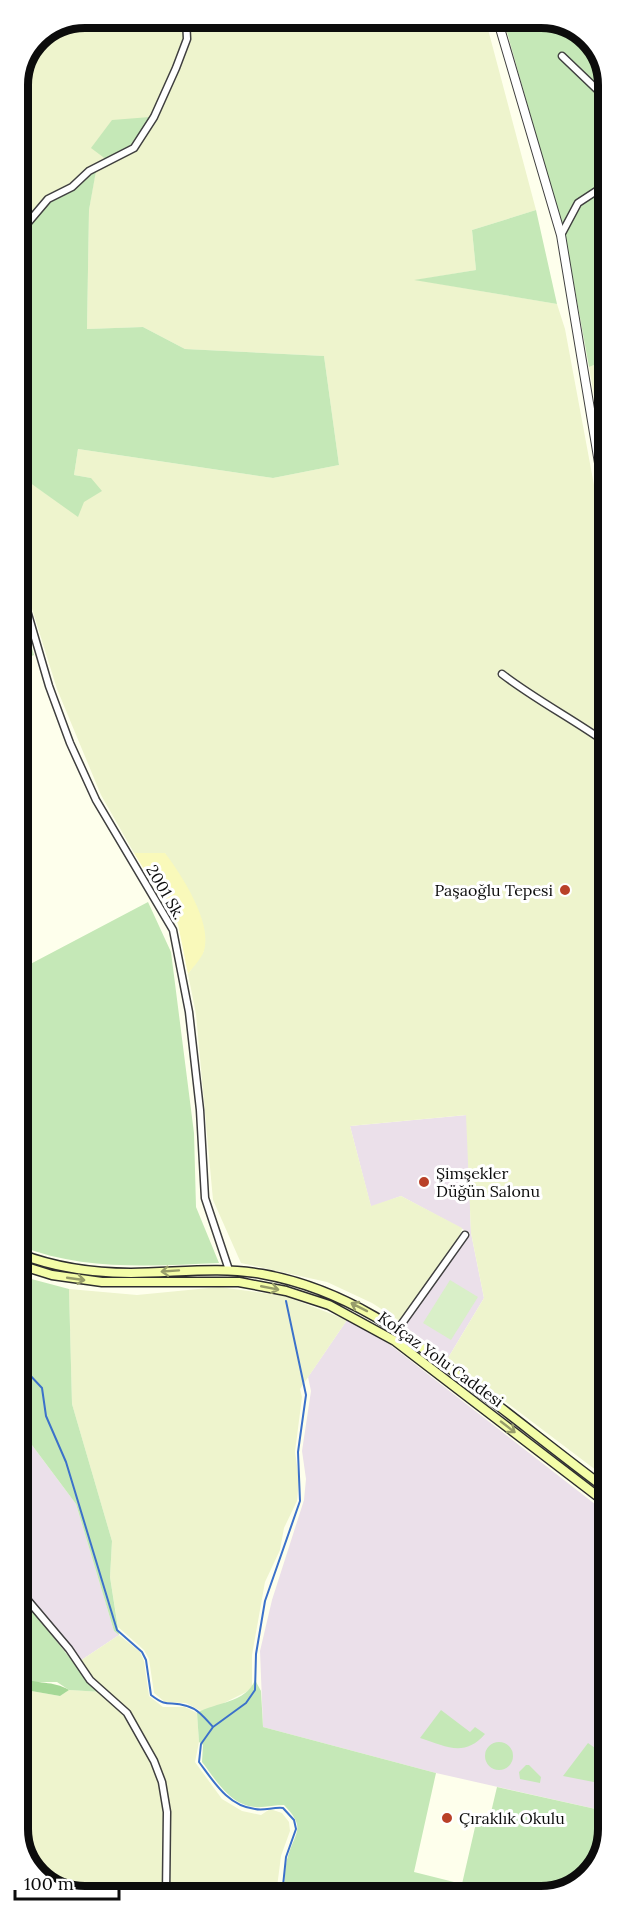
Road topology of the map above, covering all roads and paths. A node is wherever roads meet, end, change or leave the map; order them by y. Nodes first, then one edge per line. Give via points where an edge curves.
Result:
1 (186, 28) edge
2 (499, 29) edge
3 (562, 56) dead end
4 (598, 90) edge
5 (598, 190) edge
6 (28, 223) edge
7 (561, 235) junction
8 (598, 457) edge
9 (28, 614) edge
10 (502, 674) dead end
11 (598, 737) edge
12 (465, 1235) dead end
13 (28, 1256) edge
14 (28, 1268) edge
15 (229, 1270) junction
16 (398, 1329) junction
17 (598, 1483) edge
18 (598, 1497) edge
19 (28, 1601) edge
20 (166, 1885) edge

1 - 6 street via 187,39 176,68 154,117 134,148 89,171 72,187 48,199
2 - 7 street
3 - 4 street
5 - 7 street via 578,203
7 - 8 street
9 - 15 street, 2001 Sk. via 49,686 96,800 173,930 189,1012 205,1198
10 - 11 street
12 - 16 street
15 -> 13 main road, Kofçaz Yolu Caddesi via 108,1272
14 -> 18 main road, Kofçaz Yolu Caddesi via 102,1282 239,1282 286,1291 336,1308 395,1341
16 -> 15 main road, Kofçaz Yolu Caddesi via 315,1287
16 - 17 main road, Kofçaz Yolu Caddesi
19 - 20 street via 90,1680 127,1713 154,1761 167,1812

